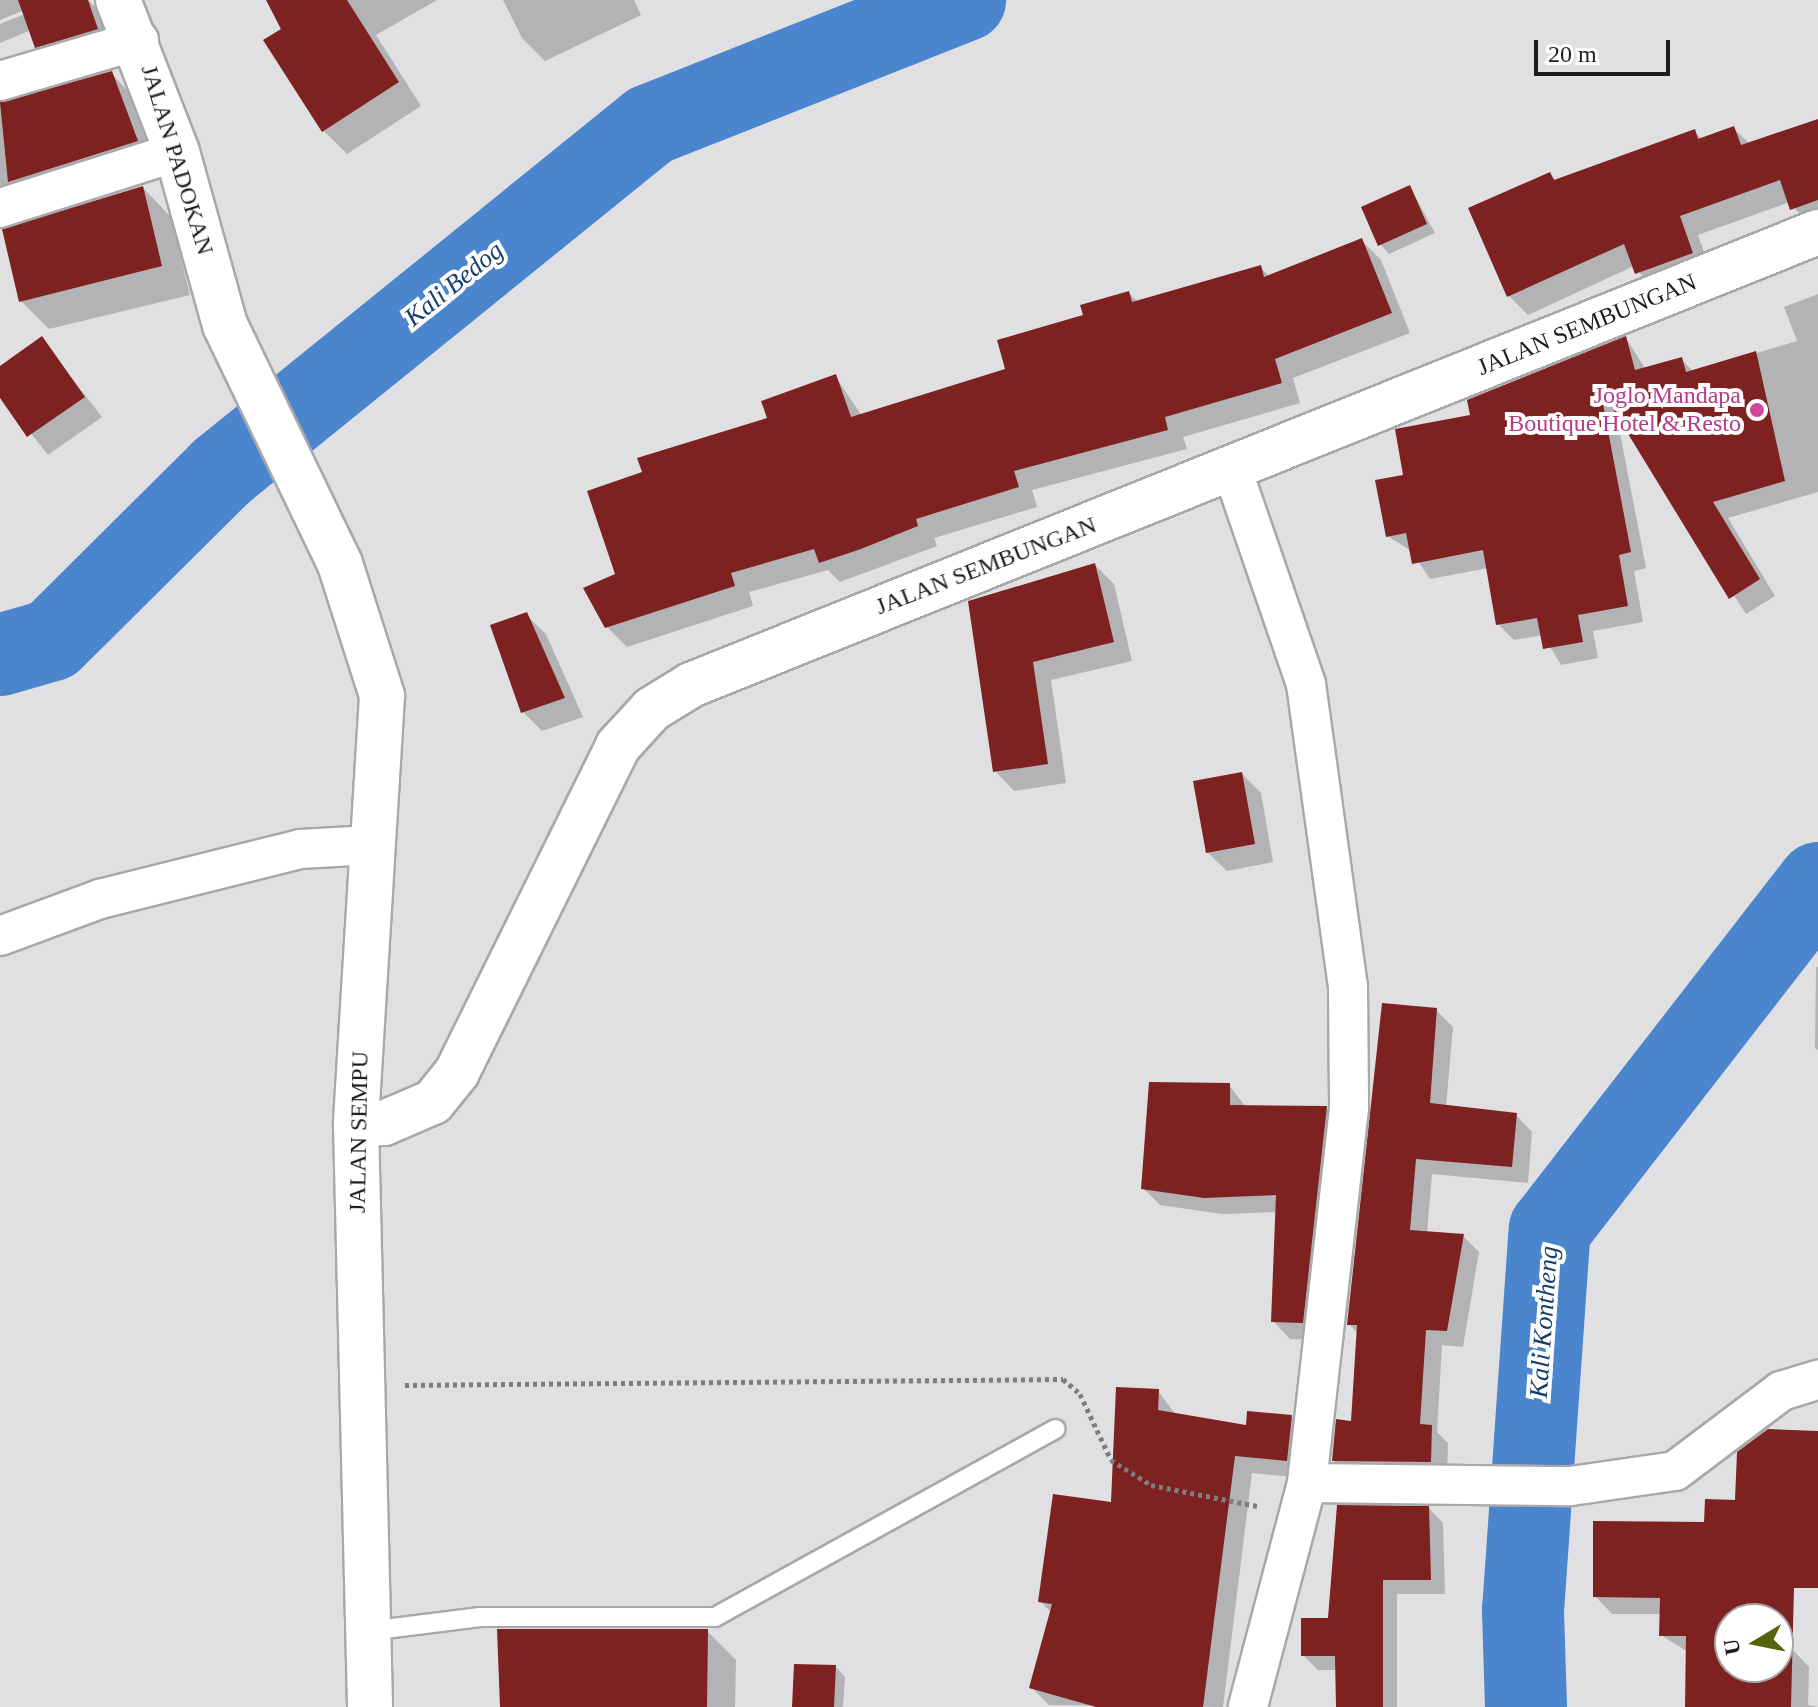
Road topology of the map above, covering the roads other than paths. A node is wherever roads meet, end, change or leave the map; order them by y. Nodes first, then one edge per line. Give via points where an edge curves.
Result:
1 (118, 0) edge
2 (139, 40) junction
3 (0, 81) edge
4 (177, 152) junction
5 (0, 208) edge
6 (1818, 232) edge
7 (1232, 469) junction
8 (340, 564) joint
9 (371, 845) junction
10 (0, 936) edge
11 (356, 1124) junction
12 (1818, 1380) edge
13 (1055, 1429) dead end
14 (1302, 1498) junction
15 (369, 1631) junction
16 (370, 1707) edge
17 (1248, 1707) edge

1 - 2 main road, JALAN PADOKAN
2 - 3 street
2 - 4 main road, JALAN PADOKAN
4 - 5 street
4 - 8 main road, JALAN PADOKAN via 225,325
6 - 7 main road, JALAN SEMBUNGAN
7 - 11 main road, JALAN SEMBUNGAN via 733,665 652,709 618,746 457,1072 433,1102 384,1123
7 - 14 street via 1306,684 1348,987 1349,1108 1335,1285
8 - 9 main road, JALAN SEMPU via 382,696
9 - 10 street via 300,849 100,899
9 - 11 main road, JALAN SEMPU
11 - 15 main road, JALAN SEMPU
12 - 14 street via 1781,1391 1675,1471 1571,1486 1478,1484
13 - 15 lane via 715,1617 480,1617
14 - 17 street
15 - 16 main road, JALAN SEMPU

